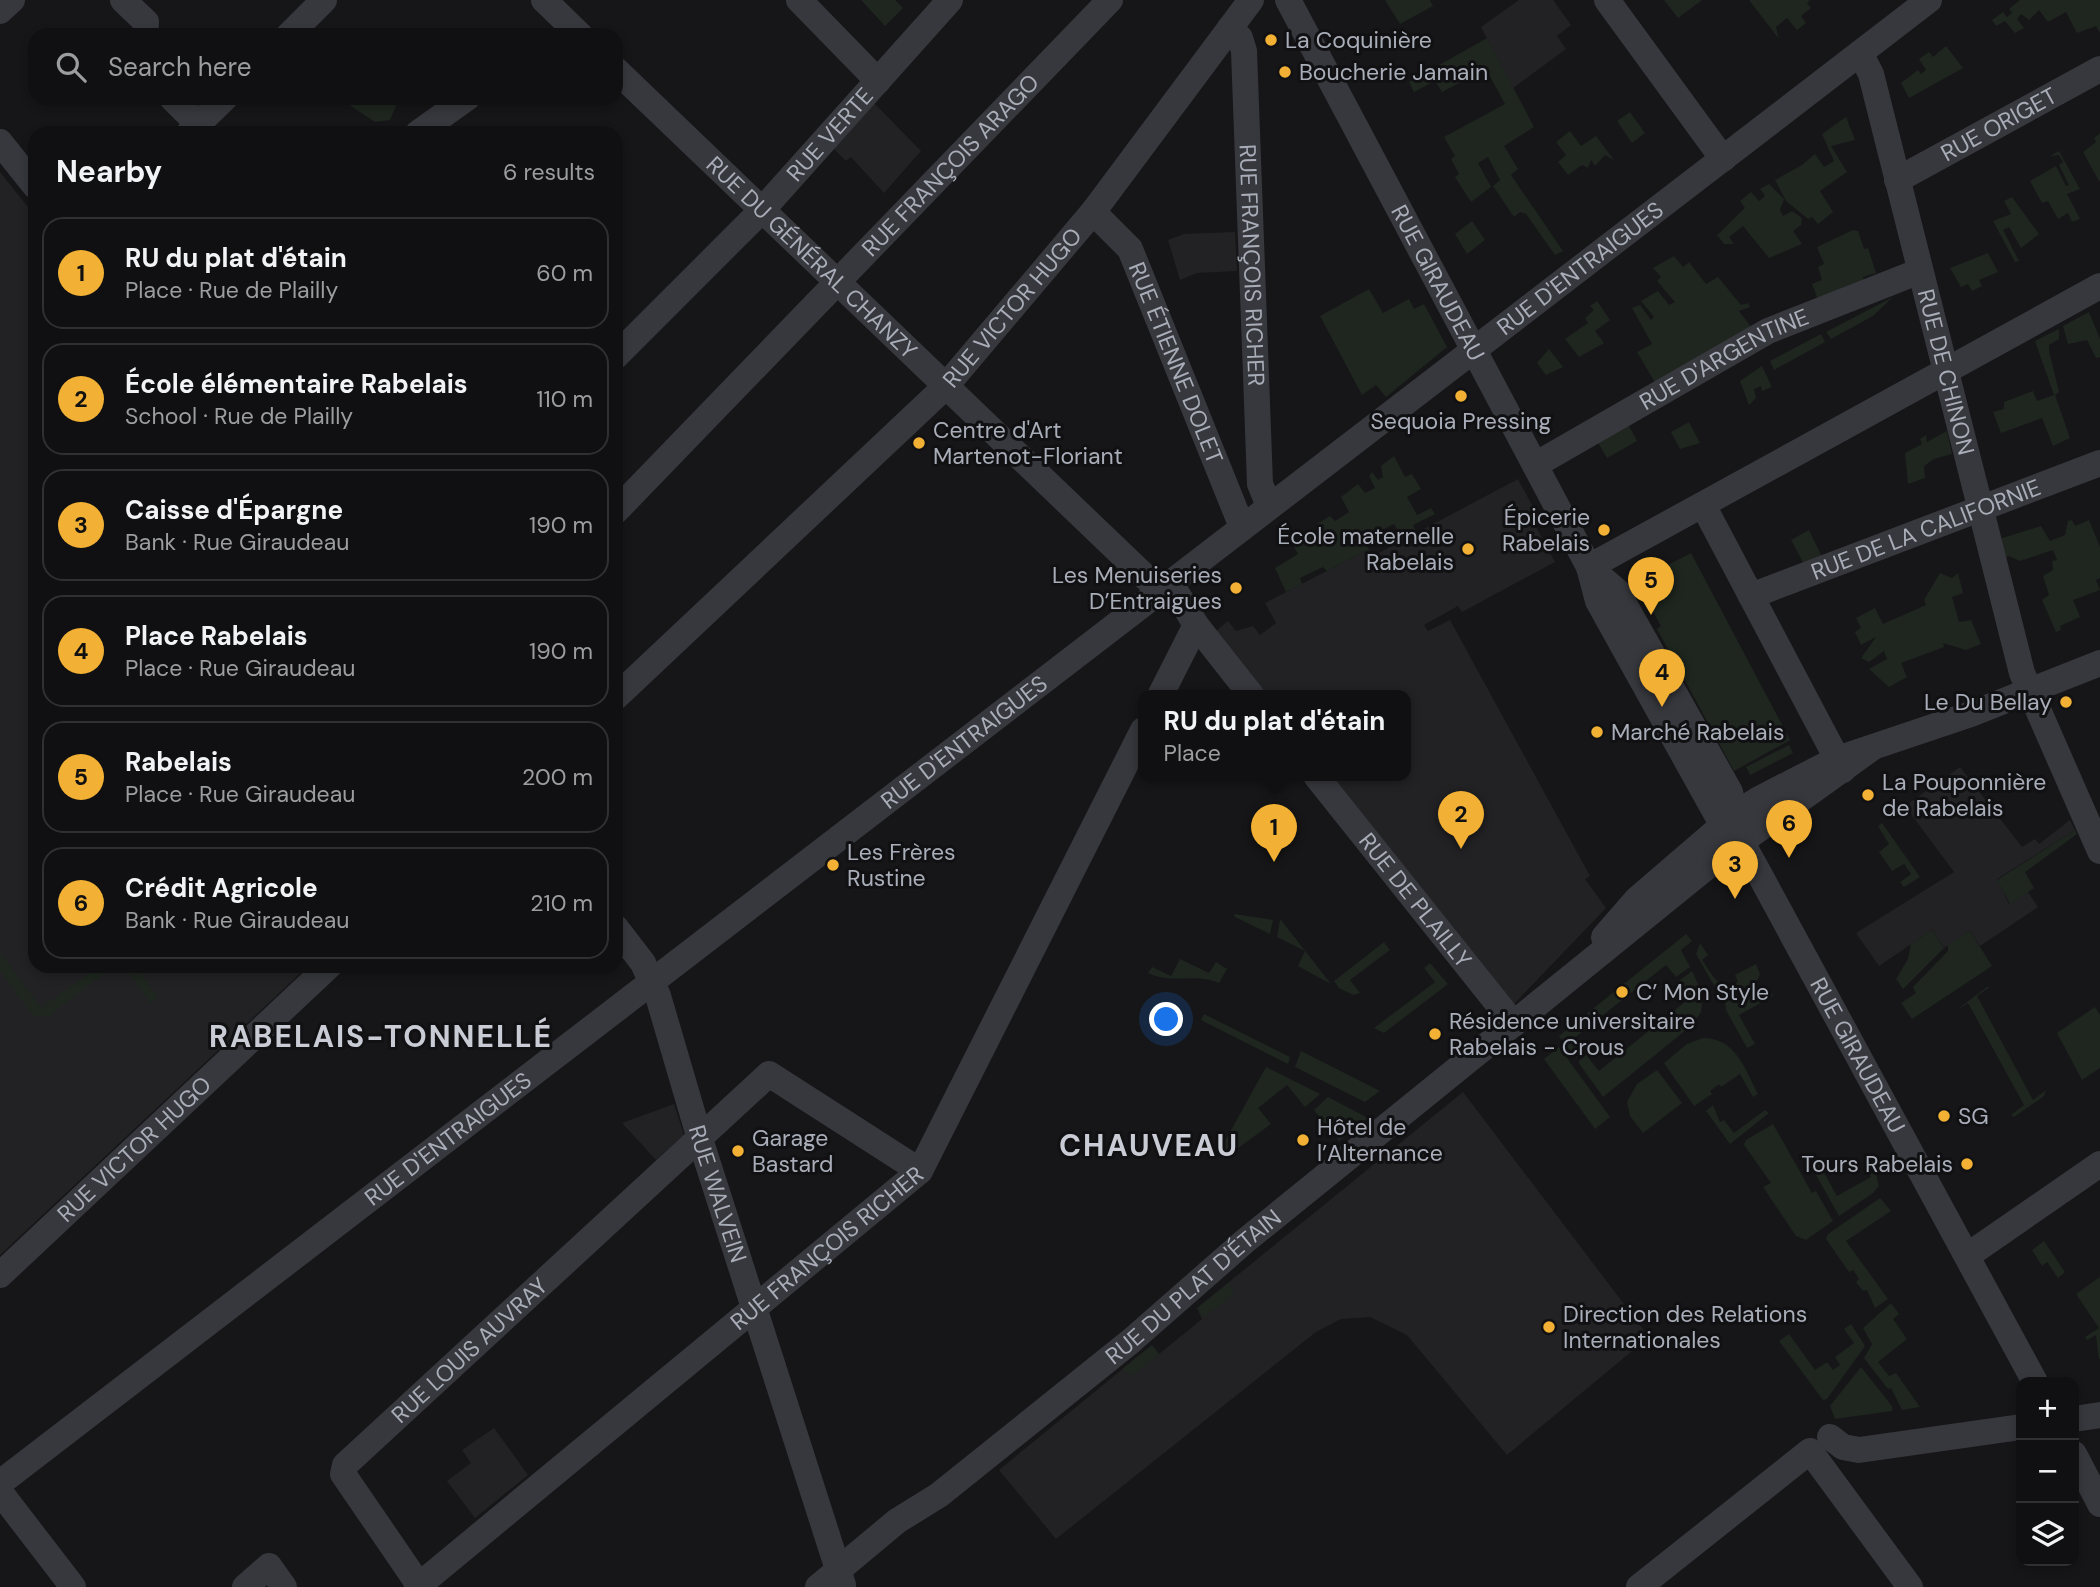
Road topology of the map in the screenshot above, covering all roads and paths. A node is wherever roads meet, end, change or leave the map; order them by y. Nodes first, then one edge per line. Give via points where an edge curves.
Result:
1 (12, 0) edge
2 (123, 0) edge
3 (324, 0) edge
4 (544, 0) edge
5 (799, 0) edge
6 (950, 0) edge
7 (1110, 0) edge
8 (1251, 0) edge
9 (1288, 0) edge
10 (1606, 0) edge
11 (1929, 0) edge
12 (0, 11) edge
13 (146, 28) edge
14 (296, 28) edge
15 (565, 28) edge
16 (1230, 28) junction
17 (1860, 53) junction
18 (2100, 69) edge
19 (623, 77) edge
20 (878, 81) junction
21 (177, 105) edge
22 (218, 105) edge
23 (457, 105) edge
24 (192, 126) edge
25 (195, 126) edge
26 (428, 126) edge
27 (0, 142) edge
28 (1723, 159) junction
29 (28, 177) edge
30 (1897, 180) junction
31 (762, 209) junction
32 (1093, 212) junction
33 (1920, 271) junction
34 (838, 281) junction
35 (2100, 286) edge
36 (623, 349) edge
37 (1474, 349) junction
38 (1946, 371) junction
39 (945, 387) junction
40 (2100, 463) edge
41 (1535, 465) junction
42 (623, 504) edge
43 (1703, 505) junction
44 (1269, 506) junction
45 (1982, 508) junction
46 (1242, 527) junction
47 (1589, 567) junction
48 (1165, 586) junction
49 (1751, 596) junction
50 (1196, 625) junction
51 (2100, 663) edge
52 (623, 690) edge
53 (1163, 690) edge
54 (1247, 690) edge
55 (2028, 691) junction
56 (1138, 740) edge
57 (1840, 765) junction
58 (1320, 781) edge
59 (1734, 827) junction
60 (2100, 851) edge
61 (623, 937) edge
62 (322, 973) edge
63 (652, 981) junction
64 (1514, 1024) junction
65 (699, 1139) junction
66 (2100, 1164) edge
67 (920, 1171) junction
68 (1967, 1256) junction
69 (0, 1275) edge
70 (754, 1309) junction
71 (2032, 1377) edge
72 (2100, 1415) edge
73 (2079, 1418) edge
74 (2016, 1428) edge
75 (1820, 1444) junction
76 (2079, 1464) edge
77 (0, 1483) edge
78 (0, 1492) edge
79 (2100, 1504) edge
80 (841, 1579) edge
81 (418, 1586) edge
82 (73, 1587) edge
83 (245, 1587) edge
84 (284, 1587) edge
85 (818, 1587) edge
86 (1639, 1587) edge
87 (1910, 1587) edge

1 - 12 street
2 - 13 street via 146,22
3 - 14 street
4 - 15 street
5 - 20 street
6 - 20 street, RUE VERTE
7 - 34 street, RUE FRANÇOIS ARAGO
8 - 16 street, RUE VICTOR HUGO
9 - 37 street, RUE GIRAUDEAU
10 - 28 street
11 - 17 street, RUE D'ENTRAIGUES
16 - 32 street, RUE VICTOR HUGO
16 - 44 street, RUE FRANÇOIS RICHER via 1244,51 1261,484
17 - 28 street, RUE D'ENTRAIGUES
17 - 30 street, RUE DE CHINON via 1871,74
18 - 30 street, RUE ORIGET
19 - 31 street, RUE DU GÉNÉRAL CHANZY
20 - 31 street, RUE VERTE
21 - 24 street
22 - 25 street
23 - 26 street
27 - 29 street
28 - 37 street, RUE D'ENTRAIGUES
30 - 33 street, RUE DE CHINON
31 - 34 street, RUE DU GÉNÉRAL CHANZY
31 - 36 street, RUE VERTE
32 - 39 street, RUE VICTOR HUGO
32 - 46 street, RUE ÉTIENNE DOLET via 1130,248
33 - 38 street, RUE DE CHINON
33 - 41 street, RUE D'ARGENTINE via 1768,331
34 - 39 street, RUE DU GÉNÉRAL CHANZY
34 - 42 street, RUE FRANÇOIS ARAGO
35 - 38 street
37 - 41 street, RUE GIRAUDEAU
37 - 44 street, RUE D'ENTRAIGUES
38 - 43 street
38 - 45 street, RUE DE CHINON
39 - 48 street, RUE DU GÉNÉRAL CHANZY
39 - 52 street, RUE VICTOR HUGO
40 - 45 street, RUE DE LA CALIFORNIE
41 - 47 street, RUE GIRAUDEAU
43 - 47 street
43 - 49 street
44 - 46 street, RUE D'ENTRAIGUES
45 - 49 street, RUE DE LA CALIFORNIE
45 - 55 street, RUE DE CHINON
46 - 48 street, RUE D'ENTRAIGUES
47 - 59 street, RUE GIRAUDEAU via 1598,601
48 - 50 street
48 - 63 street, RUE D'ENTRAIGUES
49 - 57 street
50 - 53 street
50 - 54 street
51 - 55 street, RUE DU PLAT D'ÉTAIN
55 - 57 street, RUE DU PLAT D'ÉTAIN via 1872,748
55 - 60 street, RUE DE CHINON
56 - 67 street, RUE FRANÇOIS RICHER
57 - 59 street, RUE DU PLAT D'ÉTAIN
58 - 64 street, RUE DE PLAILLY
59 - 64 street, RUE DU PLAT D'ÉTAIN
59 - 68 street, RUE GIRAUDEAU
61 - 63 street, RUE WALVEIN
62 - 69 street, RUE VICTOR HUGO
63 - 65 street, RUE WALVEIN
63 - 77 street, RUE D'ENTRAIGUES
64 - 80 street, RUE DU PLAT D'ÉTAIN via 939,1496 897,1521
65 - 67 street, RUE LOUIS AUVRAY via 769,1074
65 - 70 street, RUE WALVEIN
65 - 81 street, RUE LOUIS AUVRAY via 345,1465 343,1474
66 - 68 street
67 - 70 street, RUE FRANÇOIS RICHER
68 - 71 street, RUE GIRAUDEAU
70 - 80 street, RUE WALVEIN
70 - 81 street, RUE FRANÇOIS RICHER
72 - 73 street
74 - 75 street via 1859,1450
75 - 86 street
75 - 87 street
76 - 79 street
78 - 82 street
80 - 85 street, RUE DU PLAT D'ÉTAIN
83 - 84 street via 269,1566

